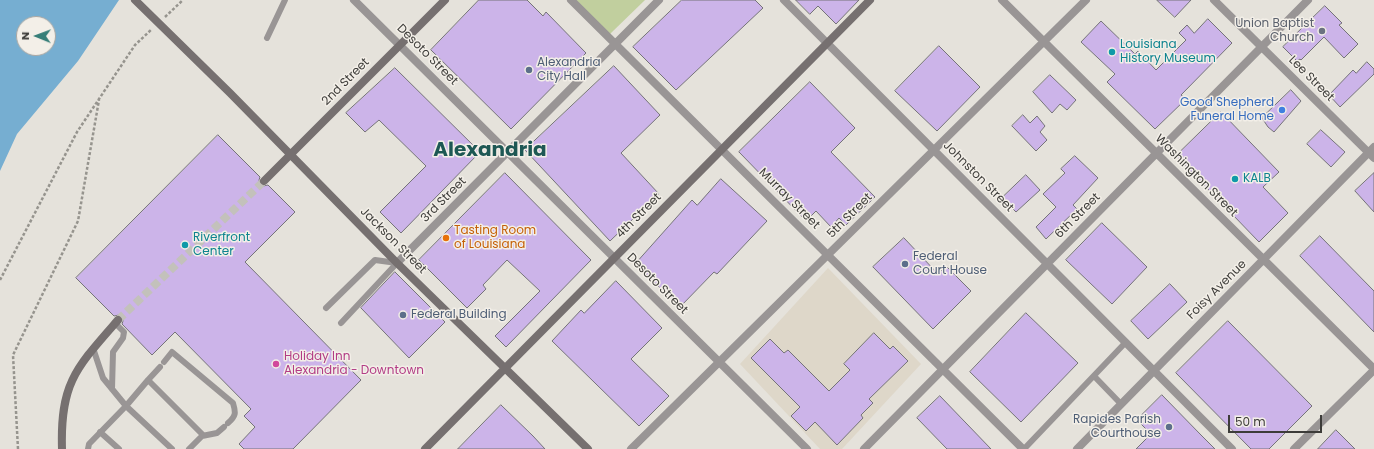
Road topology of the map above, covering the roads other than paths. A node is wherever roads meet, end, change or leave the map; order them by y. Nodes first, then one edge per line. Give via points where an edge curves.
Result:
1 (135, 0) edge
2 (285, 0) edge
3 (354, 0) edge
4 (445, 0) edge
5 (571, 0) edge
6 (659, 0) edge
7 (784, 0) edge
8 (870, 0) edge
9 (1002, 0) edge
10 (1086, 0) edge
11 (1214, 0) edge
12 (1308, 0) edge
13 (267, 38) dead end
14 (1044, 42) junction
15 (827, 43) junction
16 (615, 44) junction
17 (400, 45) junction
18 (1261, 48) junction
19 (722, 150) junction
20 (934, 150) junction
21 (508, 152) junction
22 (1372, 153) edge
23 (1156, 154) junction
24 (290, 155) junction
25 (264, 181) tunnel mouth
26 (828, 255) junction
27 (614, 258) junction
28 (1263, 260) junction
29 (398, 263) junction
30 (1048, 263) junction
31 (326, 308) dead end
32 (117, 322) joint
33 (341, 323) dead end
34 (1126, 342) junction
35 (93, 348) junction
36 (719, 362) junction
37 (506, 368) junction
38 (943, 369) junction
39 (1154, 370) junction
40 (1374, 370) edge
41 (1094, 376) junction
42 (148, 380) junction
43 (112, 389) junction
44 (1121, 404) junction
45 (126, 406) junction
46 (100, 432) junction
47 (202, 436) junction
48 (62, 449) edge
49 (88, 449) edge
50 (119, 449) edge
51 (172, 449) edge
52 (189, 449) edge
53 (425, 449) edge
54 (588, 449) edge
55 (631, 449) edge
56 (807, 449) edge
57 (864, 449) edge
58 (1023, 449) edge
59 (1077, 449) edge
60 (1232, 449) edge
61 (1294, 449) edge

1 - 24 main road, Jackson Street
2 - 13 lane
3 - 17 street, Desoto Street
4 - 17 main road, 2nd Street
5 - 16 street, Murray Street
6 - 16 street, 3rd Street
7 - 15 street, Johnston Street
8 - 15 main road, 4th Street
9 - 14 street, Washington Street
10 - 14 street, 5th Street
11 - 18 street, Lee Street
12 - 18 street, 6th Street
14 - 20 street, 5th Street
14 - 23 street, Washington Street
15 - 19 main road, 4th Street
15 - 20 street, Johnston Street
16 - 19 street, Murray Street
16 - 21 street, 3rd Street
17 - 21 street, Desoto Street
17 - 24 main road, 2nd Street
18 - 22 street, Lee Street
18 - 23 street, 6th Street
19 - 26 street, Murray Street
19 - 27 main road, 4th Street
20 - 26 street, 5th Street
20 - 30 street, Johnston Street
21 - 27 street, Desoto Street
21 - 29 street, 3rd Street
22 - 28 street, Foisy Avenue
23 - 28 street, Washington Street
23 - 30 street, 6th Street
24 - 25 main road, 2nd Street
24 - 29 main road, Jackson Street
26 - 36 street, 5th Street
26 - 38 street, Murray Street
27 - 36 street, Desoto Street
27 - 37 main road, 4th Street
28 - 39 street, Foisy Avenue
28 - 40 street, Washington Street
29 - 31 lane via 375,260
29 - 33 lane
29 - 37 main road, Jackson Street
30 - 34 street, Johnston Street
30 - 38 street, 6th Street
32 - 35 main road
32 - 43 lane via 124,332 123,338 113,352
34 - 39 street, Johnston Street
34 - 41 lane
35 - 43 lane via 103,378
35 - 48 main road via 73,375 66,395 62,415
36 - 55 street, 5th Street
36 - 56 street, Desoto Street
37 - 53 main road, 4th Street
37 - 54 main road, Jackson Street
38 - 57 street, 6th Street
38 - 58 street, Murray Street
39 - 44 street, Foisy Avenue
39 - 60 street, Johnston Street
40 - 61 street
41 - 44 lane
41 - 58 lane
42 - 45 lane
42 - 47 lane
42 - 47 lane via 172,352 233,403 236,412 234,418 217,433
43 - 45 lane
44 - 59 street, Foisy Avenue
45 - 46 lane
45 - 51 lane
46 - 49 lane via 89,444
46 - 50 lane
47 - 52 lane

